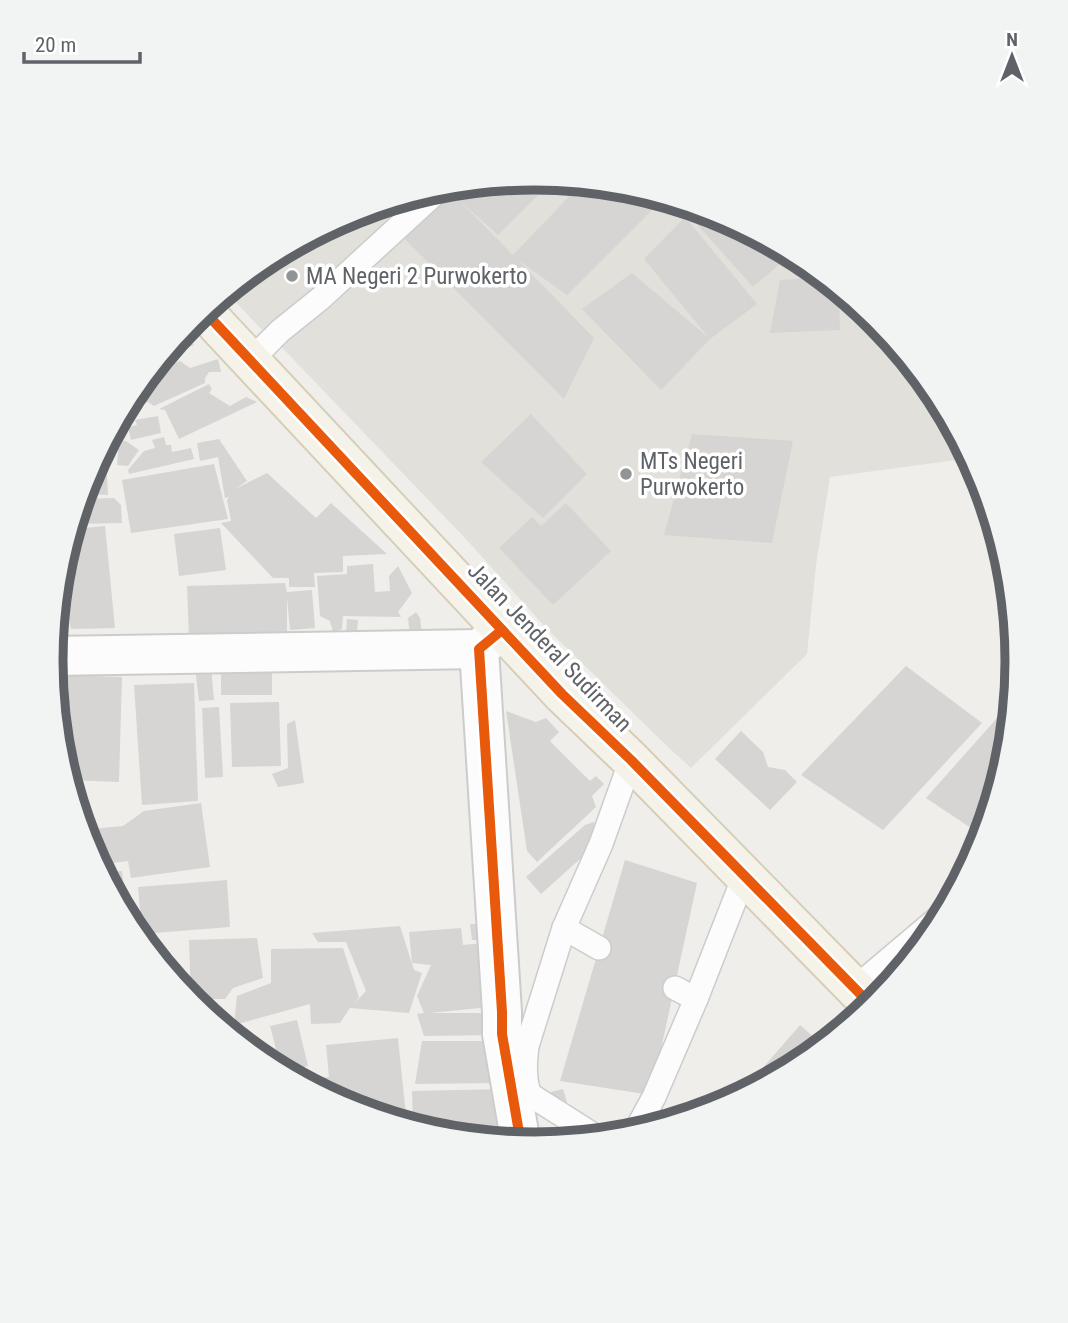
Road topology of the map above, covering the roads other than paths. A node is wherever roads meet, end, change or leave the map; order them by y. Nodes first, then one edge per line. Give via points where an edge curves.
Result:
1 (423, 204) edge
2 (211, 319) edge
3 (250, 361) junction
4 (491, 640) junction
5 (63, 656) edge
6 (631, 760) junction
7 (745, 874) junction
8 (564, 928) junction
9 (599, 948) dead end
10 (886, 974) edge
11 (675, 988) dead end
12 (864, 997) edge
13 (696, 999) junction
14 (642, 1119) edge
15 (584, 1129) edge
16 (519, 1132) edge

1 - 3 lane
2 - 3 main road, Jalan Jenderal Sudirman
3 - 4 main road, Jalan Jenderal Sudirman
4 - 5 street
4 - 6 main road, Jalan Jenderal Sudirman via 562,694
4 - 16 street via 502,1034
6 - 7 main road, Jalan Jenderal Sudirman
6 - 8 lane
7 - 12 main road, Jalan Jenderal Sudirman
7 - 13 lane
8 - 9 lane
8 - 15 lane via 527,1046 525,1078 529,1094
10 - 12 lane
11 - 13 lane
13 - 14 lane

